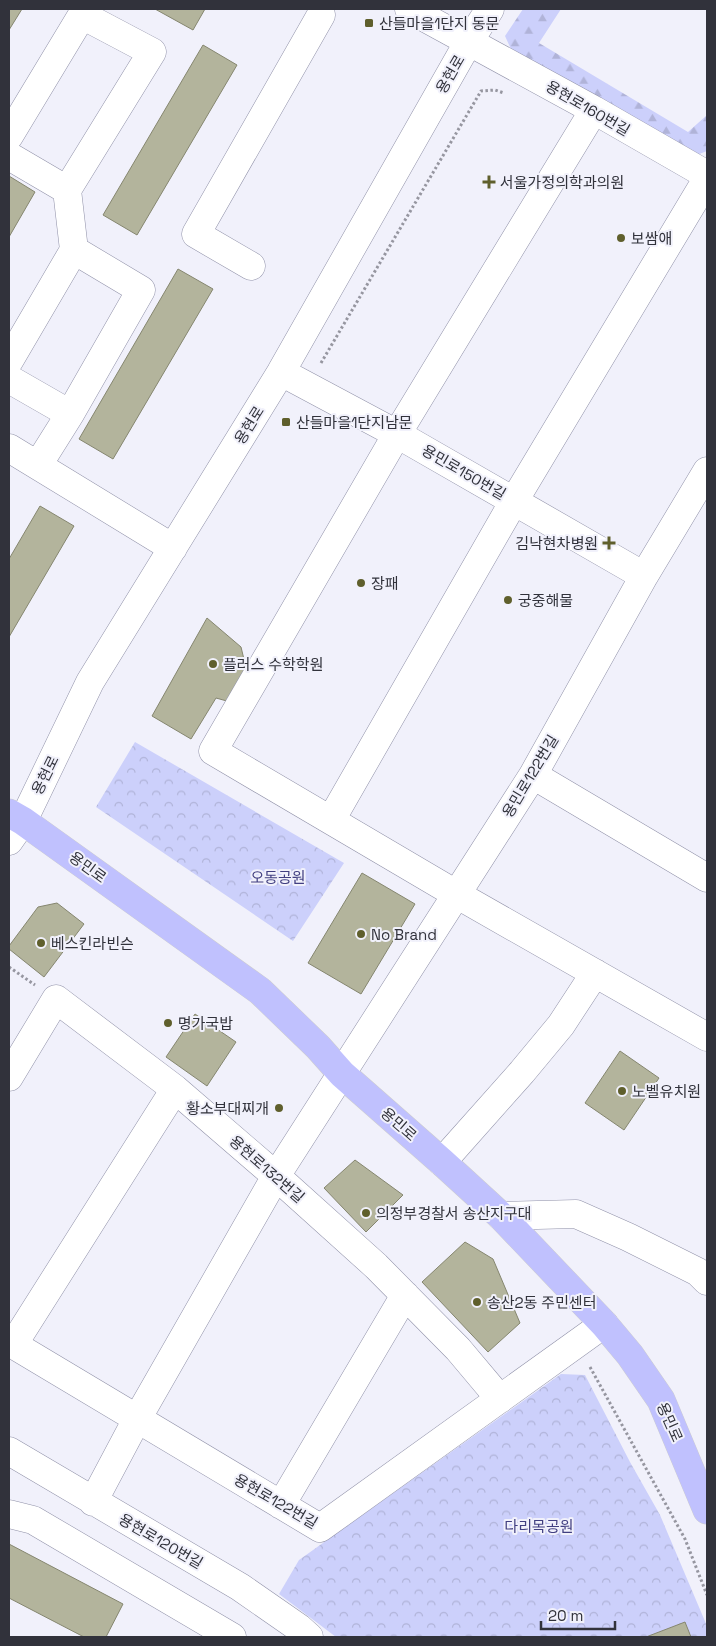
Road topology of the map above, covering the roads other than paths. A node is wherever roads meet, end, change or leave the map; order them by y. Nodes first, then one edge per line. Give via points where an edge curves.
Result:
1 (409, 9) edge
2 (490, 9) edge
3 (318, 11) edge
4 (469, 41) junction
5 (594, 110) junction
6 (9, 136) edge
7 (9, 156) edge
8 (707, 175) edge
9 (707, 180) edge
10 (67, 190) junction
11 (74, 250) junction
12 (251, 266) dead end
13 (9, 361) edge
14 (281, 372) junction
15 (9, 379) edge
16 (70, 414) junction
17 (397, 434) junction
18 (19, 461) edge
19 (707, 471) edge
20 (514, 501) junction
21 (173, 548) junction
22 (644, 576) junction
23 (533, 775) junction
24 (331, 820) junction
25 (14, 825) edge
26 (707, 878) edge
27 (456, 894) junction
28 (595, 974) junction
29 (707, 1038) edge
30 (342, 1074) junction
31 (9, 1077) edge
32 (175, 1089) junction
33 (442, 1162) junction
34 (276, 1176) junction
35 (502, 1216) junction
36 (707, 1281) edge
37 (405, 1295) junction
38 (604, 1324) junction
39 (11, 1343) edge
40 (500, 1399) junction
41 (137, 1419) junction
42 (9, 1451) edge
43 (93, 1502) junction
44 (281, 1505) junction
45 (707, 1510) edge
46 (9, 1514) edge
47 (218, 1633) edge
48 (309, 1637) edge

1 - 4 street, 용현로160번길
2 - 4 street, 용현로
3 - 12 street via 196,234
4 - 5 street, 용현로160번길
4 - 14 street, 용현로
5 - 8 street, 용현로160번길
5 - 17 street
6 - 10 street via 82,15 152,52
7 - 10 street
9 - 20 street
10 - 11 street
11 - 13 street
11 - 16 street via 141,290
14 - 17 street, 용민로150번길
14 - 21 street, 용현로
15 - 16 street
16 - 18 street
17 - 20 street, 용민로150번길
17 - 24 street via 213,751
18 - 21 street
19 - 22 street, 용민로122번길
20 - 22 street, 용민로150번길
20 - 24 street
21 - 25 street, 용현로 via 90,682
22 - 23 street, 용민로122번길
23 - 26 street
23 - 27 street, 용민로122번길
24 - 27 street
25 - 30 main road, 용민로 via 260,991
27 - 28 street
27 - 30 street, 용민로122번길
28 - 29 street
28 - 33 street via 561,1025
30 - 33 main road, 용민로
30 - 34 street, 용민로122번길
31 - 32 street, 용현로132번길 via 56,999
32 - 34 street, 용현로132번길
32 - 39 street
33 - 35 main road, 용민로
34 - 37 street, 용현로132번길
34 - 41 street, 용민로122번길
35 - 36 street via 576,1214 698,1272
35 - 38 main road, 용민로
37 - 40 street, 용현로132번길 via 458,1349
37 - 44 street
38 - 40 street, 용현로122번길
38 - 45 main road, 용민로 via 661,1400
39 - 41 street, 용현로122번길
40 - 44 street, 용현로122번길 via 320,1528
41 - 43 street, 용민로122번길
41 - 44 street, 용현로122번길
42 - 43 street, 용현로120번길
43 - 48 street, 용현로120번길 via 240,1587
46 - 47 street via 34,1520

